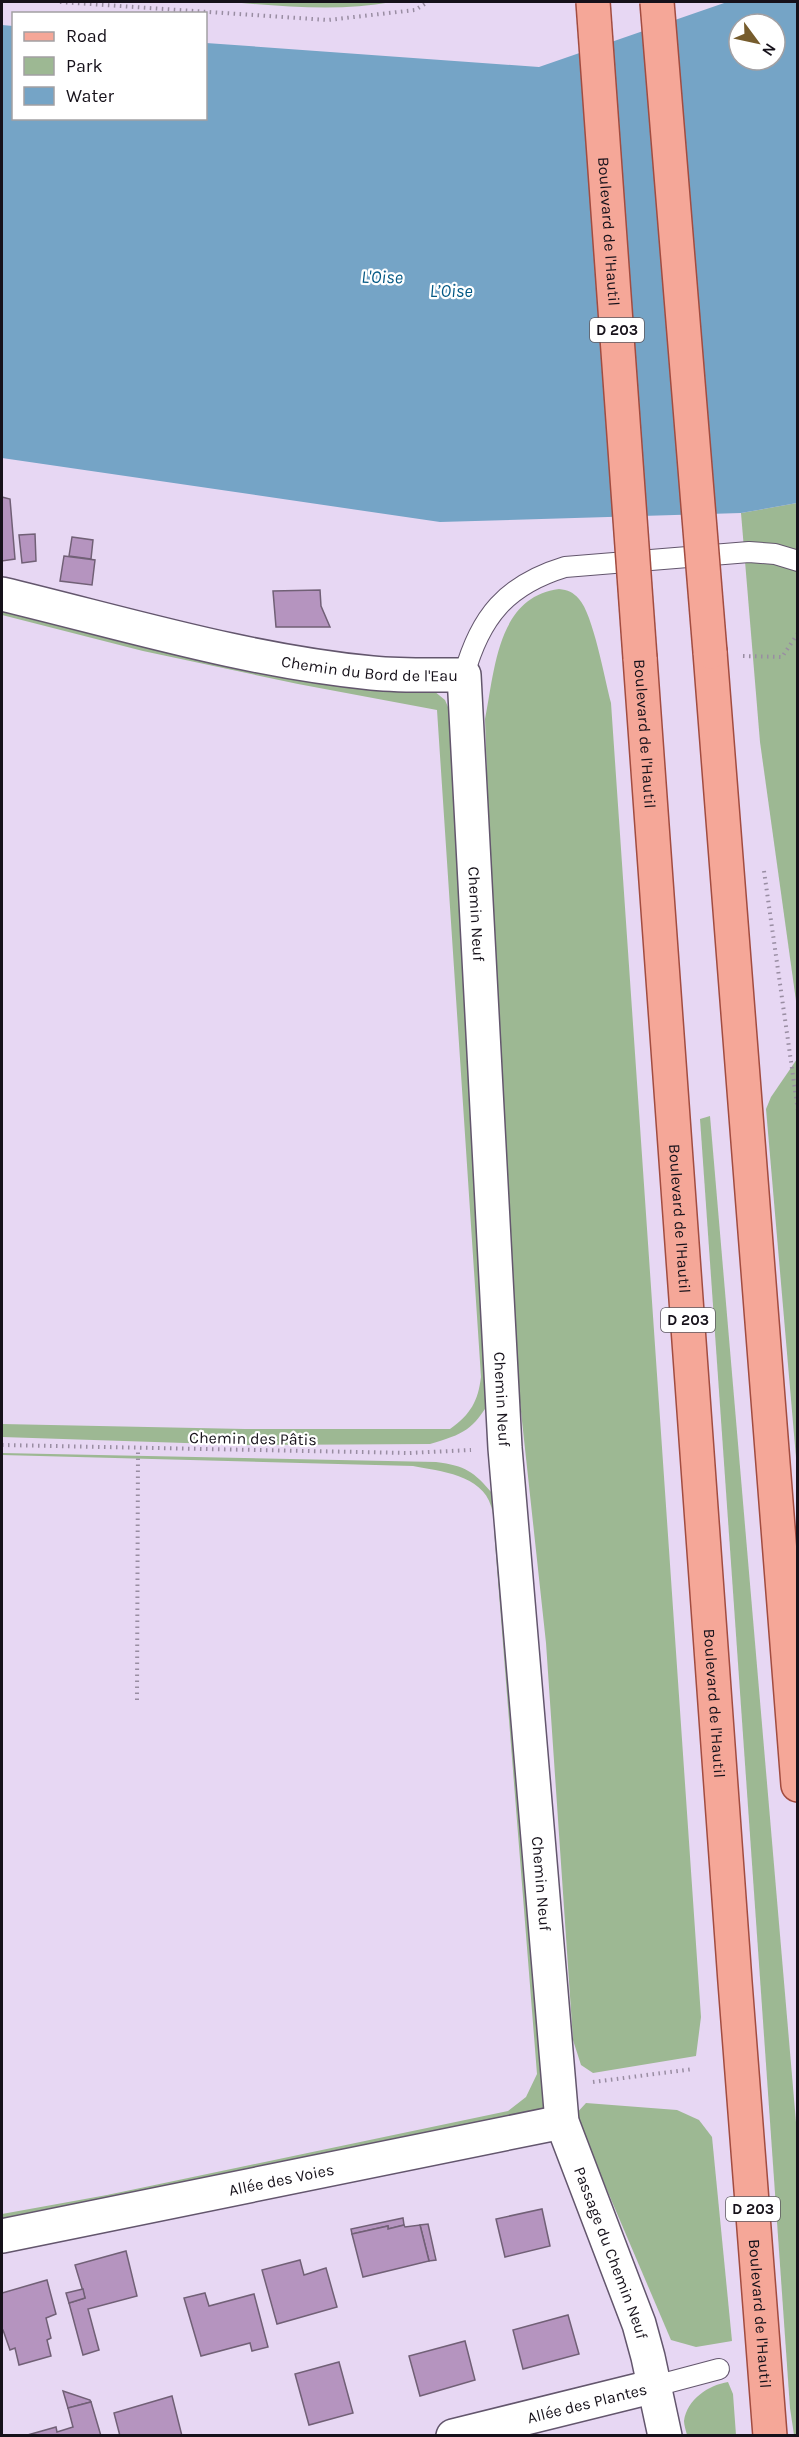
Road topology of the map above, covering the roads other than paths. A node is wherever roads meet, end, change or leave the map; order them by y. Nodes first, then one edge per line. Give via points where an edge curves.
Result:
1 (593, 2) edge
2 (657, 2) edge
3 (798, 561) edge
4 (2, 594) edge
5 (464, 675) junction
6 (798, 1785) edge
7 (562, 2122) junction
8 (2, 2236) edge
9 (719, 2369) dead end
10 (655, 2386) junction
11 (453, 2436) edge
12 (665, 2436) edge
13 (770, 2436) edge

1 - 13 main road, Boulevard de l'Hautil / D 203, bridge
2 - 6 main road, bridge via 722,654
3 - 5 lane, Chemin du Bord de l'Eau via 749,552 565,567 545,573 490,615 472,644
4 - 5 street, Chemin du Bord de l'Eau via 232,650 322,667 373,673
5 - 7 street, Chemin Neuf via 504,1448
7 - 8 street, Allée des Voies
7 - 10 street, Passage du Chemin Neuf via 639,2324
9 - 10 lane, Allée des Plantes
10 - 11 street, Allée des Plantes
10 - 12 street, Passage du Chemin Neuf

